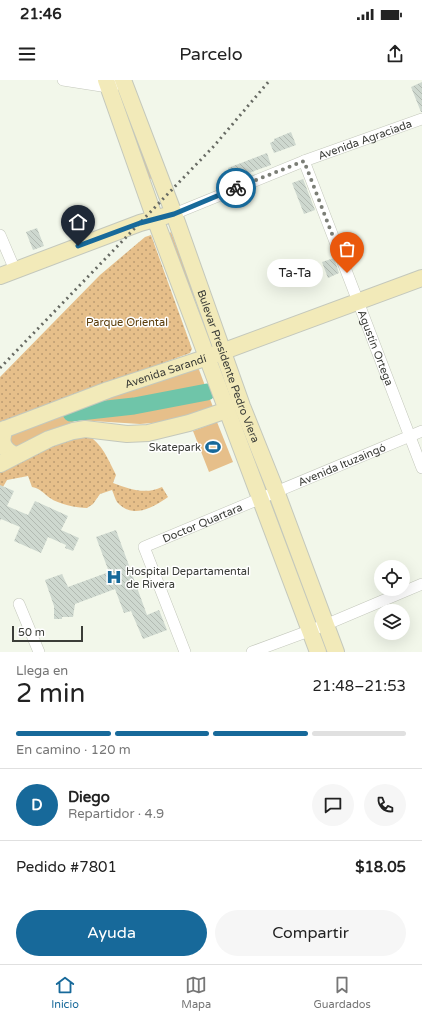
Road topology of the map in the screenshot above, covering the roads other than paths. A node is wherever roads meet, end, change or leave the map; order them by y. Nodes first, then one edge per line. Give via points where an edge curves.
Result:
1 (63, 80) edge
2 (123, 81) edge
3 (107, 83) edge
4 (422, 119) edge
5 (304, 161) junction
6 (174, 214) junction
7 (156, 219) junction
8 (0, 235) edge
9 (15, 270) junction
10 (0, 276) edge
11 (422, 278) edge
12 (358, 301) junction
13 (223, 352) junction
14 (208, 357) junction
15 (227, 410) junction
16 (3, 430) edge
17 (422, 431) edge
18 (410, 435) junction
19 (15, 455) junction
20 (0, 464) edge
21 (422, 468) edge
22 (276, 491) junction
23 (262, 499) junction
24 (422, 584) edge
25 (19, 604) dead end
26 (326, 625) junction
27 (310, 630) junction
28 (39, 652) edge
29 (186, 652) edge
30 (252, 652) edge
31 (318, 652) edge
32 (336, 652) edge

1 - 3 street
2 - 3 street
2 - 6 street, Bulevar Presidente Pedro Viera
3 - 7 street, Bulevar Presidente Pedro Viera
4 - 5 street, Avenida Agraciada
5 - 6 street, Avenida Agraciada
5 - 12 street, Agustín Ortega
6 - 7 street
6 - 13 street, Bulevar Presidente Pedro Viera
7 - 9 street
7 - 14 street, Bulevar Presidente Pedro Viera
8 - 9 street
9 - 10 street
11 - 12 street, Avenida Sarandí
12 - 13 street, Avenida Sarandí
12 - 18 street, Agustín Ortega
13 - 14 street, Avenida Sarandí
13 - 22 street, Bulevar Presidente Pedro Viera
14 - 15 street, Bulevar Presidente Pedro Viera
14 - 16 street, Avenida Sarandí via 108,390
15 - 19 street via 148,433 127,434 85,429 73,431
15 - 23 street, Bulevar Presidente Pedro Viera
16 - 19 street via 2,444 7,451
17 - 18 street, Avenida Ituzaingó
18 - 21 street, Agustín Ortega
18 - 22 street, Avenida Ituzaingó
19 - 20 street
22 - 23 street, Avenida Ituzaingó
22 - 26 street, Bulevar Presidente Pedro Viera
23 - 27 street, Bulevar Presidente Pedro Viera
23 - 29 street, Doctor Quartara via 144,547
24 - 26 street
25 - 28 street
26 - 27 street
26 - 32 street, Bulevar Presidente Pedro Viera
27 - 30 street
27 - 31 street, Bulevar Presidente Pedro Viera

